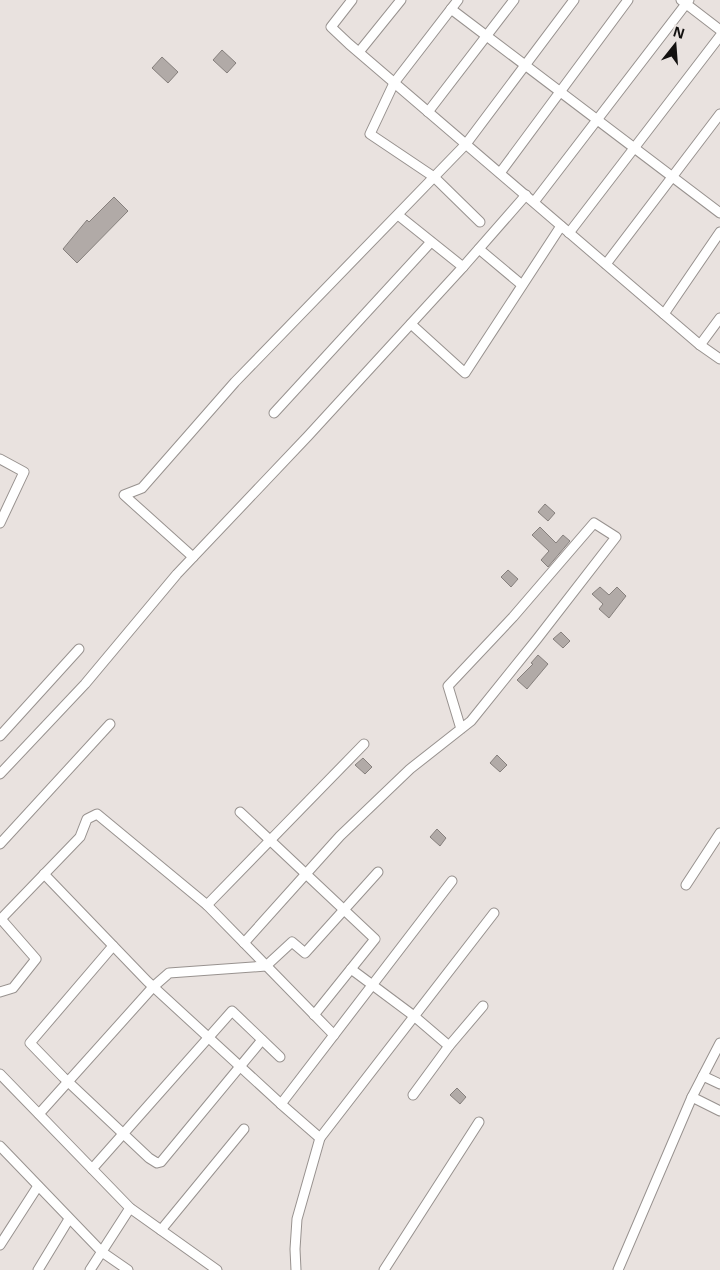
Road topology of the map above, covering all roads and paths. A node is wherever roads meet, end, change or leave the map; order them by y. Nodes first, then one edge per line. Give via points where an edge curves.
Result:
1 (352, 0) edge
2 (401, 0) edge
3 (458, 0) edge
4 (514, 0) edge
5 (574, 0) edge
6 (628, 0) edge
7 (685, 1) edge
8 (451, 9) junction
9 (720, 30) edge
10 (486, 36) junction
11 (720, 36) edge
12 (359, 52) junction
13 (525, 65) junction
14 (394, 83) junction
15 (560, 91) junction
16 (428, 112) junction
17 (720, 114) edge
18 (597, 120) junction
19 (466, 144) junction
20 (634, 148) junction
21 (500, 173) junction
22 (434, 177) junction
23 (673, 177) junction
24 (526, 196) junction
25 (534, 202) junction
26 (720, 213) edge
27 (398, 215) junction
28 (480, 222) dead end
29 (561, 226) junction
30 (720, 232) edge
31 (569, 233) junction
32 (431, 242) junction
33 (479, 249) junction
34 (606, 264) junction
35 (463, 267) junction
36 (522, 285) junction
37 (664, 314) junction
38 (720, 318) edge
39 (411, 324) junction
40 (700, 345) junction
41 (720, 359) edge
42 (274, 414) dead end
43 (0, 460) edge
44 (0, 523) edge
45 (193, 558) junction
46 (79, 650) dead end
47 (110, 724) dead end
48 (460, 729) junction
49 (0, 736) edge
50 (364, 744) dead end
51 (0, 774) edge
52 (240, 812) dead end
53 (720, 834) edge
54 (270, 840) junction
55 (0, 844) edge
56 (378, 872) dead end
57 (44, 874) junction
58 (306, 874) junction
59 (452, 881) dead end
60 (686, 885) dead end
61 (206, 905) junction
62 (344, 910) junction
63 (494, 913) dead end
64 (0, 919) edge
65 (244, 943) junction
66 (113, 946) junction
67 (266, 966) junction
68 (351, 969) junction
69 (372, 984) junction
70 (154, 987) junction
71 (0, 992) edge
72 (483, 1006) dead end
73 (314, 1015) junction
74 (414, 1016) junction
75 (334, 1035) junction
76 (208, 1039) junction
77 (262, 1040) junction
78 (720, 1043) edge
79 (448, 1046) junction
80 (280, 1058) dead end
81 (240, 1067) junction
82 (0, 1074) edge
83 (703, 1076) junction
84 (69, 1082) junction
85 (720, 1084) edge
86 (413, 1094) dead end
87 (692, 1098) junction
88 (280, 1104) junction
89 (720, 1111) edge
90 (39, 1114) junction
91 (479, 1122) dead end
92 (244, 1129) dead end
93 (124, 1134) junction
94 (320, 1138) junction
95 (0, 1146) edge
96 (92, 1169) junction
97 (38, 1186) junction
98 (130, 1208) junction
99 (69, 1219) junction
100 (161, 1230) junction
101 (0, 1245) edge
102 (102, 1252) junction
103 (620, 1269) edge
104 (38, 1270) edge
105 (90, 1270) edge
106 (128, 1270) edge
107 (217, 1270) edge
108 (296, 1270) edge
109 (384, 1270) edge

1 - 12 street via 332,27
2 - 12 street
3 - 8 street
4 - 10 street
5 - 13 street
6 - 15 street
7 - 9 street
7 - 18 street
8 - 10 street
8 - 14 street
10 - 13 street
10 - 16 street
11 - 20 street
12 - 14 street
13 - 15 street
13 - 19 street
14 - 16 street
14 - 22 street via 370,134
15 - 18 street
15 - 21 street
16 - 19 street
17 - 23 street
18 - 20 street
18 - 25 street
19 - 21 street
19 - 22 street
20 - 23 street
20 - 31 street
21 - 24 street
22 - 27 street
22 - 28 street
23 - 26 street
23 - 34 street
24 - 25 street
24 - 33 street
25 - 29 street
27 - 32 street
27 - 45 street via 235,382 142,488 124,495
29 - 31 street
29 - 36 street
30 - 37 street
31 - 34 street
32 - 35 street
32 - 42 street
33 - 35 street
33 - 36 street
34 - 37 street
35 - 39 street
36 - 39 street via 465,373
37 - 40 street
38 - 40 street
39 - 45 street
40 - 41 street
43 - 44 street via 24,472
45 - 51 street via 85,684
46 - 49 street
47 - 55 street
48 - 48 street via 477,713 616,537 594,523 514,617 448,686
48 - 58 street via 410,769 340,836
50 - 54 street
52 - 54 street
53 - 60 street
54 - 58 street
54 - 61 street
56 - 62 street
57 - 61 street via 80,837 88,819 97,814
57 - 64 street
57 - 66 street
58 - 62 street
58 - 65 street
59 - 69 street
61 - 65 street
62 - 67 street via 306,953 292,942
62 - 68 street via 375,939
63 - 74 street
64 - 71 street via 36,958 13,988
65 - 67 street
66 - 70 street
66 - 84 street via 30,1043
67 - 70 street via 169,973
67 - 73 street
68 - 69 street
68 - 73 street
69 - 74 street
69 - 75 street
70 - 76 street
70 - 84 street
72 - 79 street
73 - 75 street
74 - 79 street
74 - 94 street
75 - 88 street
76 - 77 street via 232,1011
76 - 81 street
76 - 93 street
77 - 80 street
77 - 81 street
78 - 83 street
79 - 86 street
81 - 88 street
81 - 93 street via 161,1162 150,1158
82 - 90 street
83 - 85 street
83 - 87 street
84 - 90 street
84 - 93 street
87 - 89 street
87 - 103 street
88 - 94 street
90 - 96 street
91 - 109 street
92 - 100 street
93 - 96 street
94 - 108 street via 297,1218
95 - 97 street
96 - 98 street
97 - 99 street
97 - 101 street
98 - 100 street
98 - 102 street
99 - 102 street
99 - 104 street
100 - 107 street
102 - 105 street
102 - 106 street

